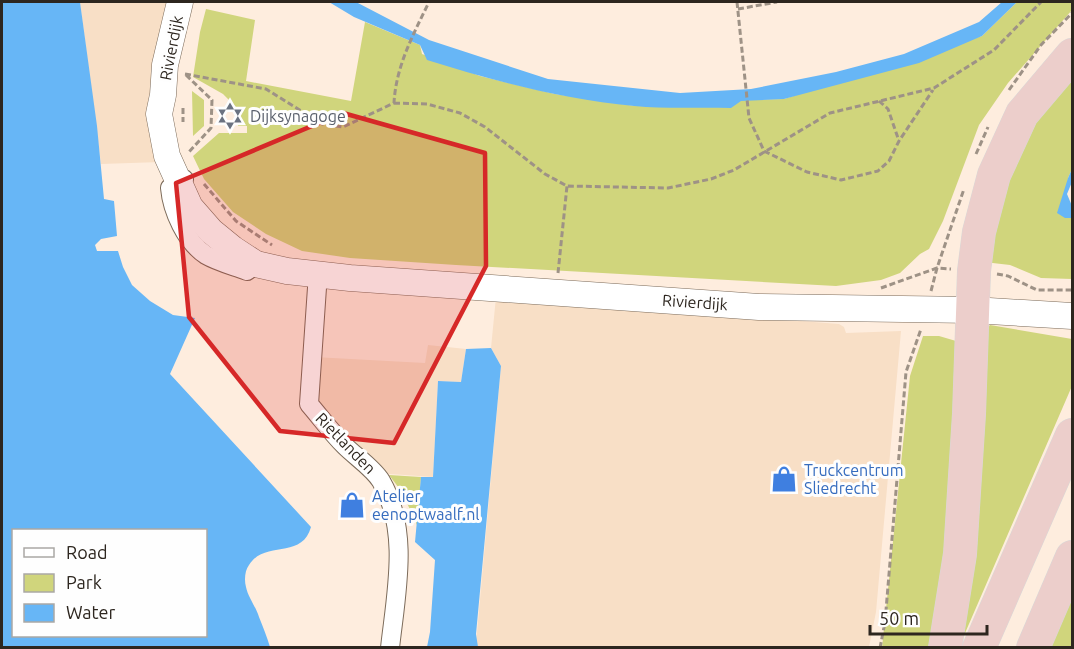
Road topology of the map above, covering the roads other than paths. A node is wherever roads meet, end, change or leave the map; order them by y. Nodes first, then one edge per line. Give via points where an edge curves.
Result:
1 (180, 2) edge
2 (1072, 56) edge
3 (190, 171) junction
4 (266, 255) junction
5 (318, 273) junction
6 (973, 310) junction
7 (1072, 316) edge
8 (1072, 435) edge
9 (1072, 557) edge
10 (390, 648) edge
11 (945, 648) edge
12 (979, 648) edge
13 (1033, 648) edge

1 - 3 street, Rivierdijk via 165,64 177,95 177,149
2 - 6 highway via 1022,114 994,175 979,232
3 - 4 street, Rivierdijk via 194,189 217,219
3 - 4 street, Rivierdijk via 170,188 171,203 195,245 207,255 247,271
4 - 5 street, Rivierdijk
5 - 6 street, Rivierdijk via 759,307
5 - 10 street, Rietlanden via 309,404 380,479 387,495 399,559
6 - 7 street, Rivierdijk
6 - 11 highway via 960,554
8 - 12 highway
9 - 13 highway

